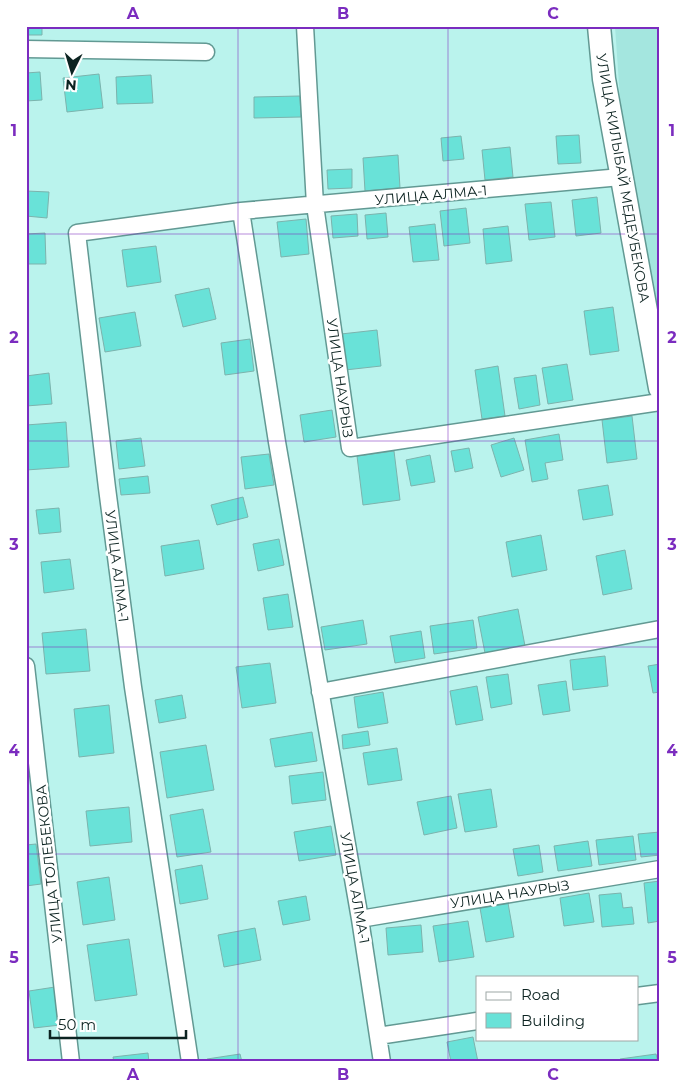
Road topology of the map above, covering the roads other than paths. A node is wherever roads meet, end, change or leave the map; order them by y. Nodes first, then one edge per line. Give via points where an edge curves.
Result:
1 (305, 26) edge
2 (599, 26) edge
3 (26, 49) edge
4 (206, 52) dead end
5 (621, 177) junction
6 (315, 205) junction
7 (241, 211) junction
8 (660, 388) edge
9 (660, 402) edge
10 (660, 630) edge
11 (26, 666) edge
12 (320, 692) junction
13 (660, 869) edge
14 (360, 919) junction
15 (660, 993) edge
16 (638, 996) edge
17 (476, 1020) edge
18 (378, 1036) junction
19 (71, 1062) edge
20 (190, 1062) edge
21 (382, 1062) edge

1 - 6 street, УЛИЦА НАУРЫЗ
2 - 5 main road, УЛИЦА КИЛЫБАЙ МЕДЕУБЕКОВА via 604,79
3 - 4 street
5 - 6 street, УЛИЦА АЛМА-1
5 - 8 main road, УЛИЦА КИЛЫБАЙ МЕДЕУБЕКОВА
6 - 7 street, УЛИЦА АЛМА-1
6 - 9 street, УЛИЦА НАУРЫЗ via 350,448
7 - 12 street, УЛИЦА АЛМА-1
7 - 20 street, УЛИЦА АЛМА-1 via 76,233 133,687
10 - 12 street
11 - 19 street, УЛИЦА ТОЛЕБЕКОВА
12 - 14 street, УЛИЦА АЛМА-1
13 - 14 street, УЛИЦА НАУРЫЗ
14 - 18 street, УЛИЦА АЛМА-1
15 - 16 street
17 - 18 street
18 - 21 street, УЛИЦА АЛМА-1

